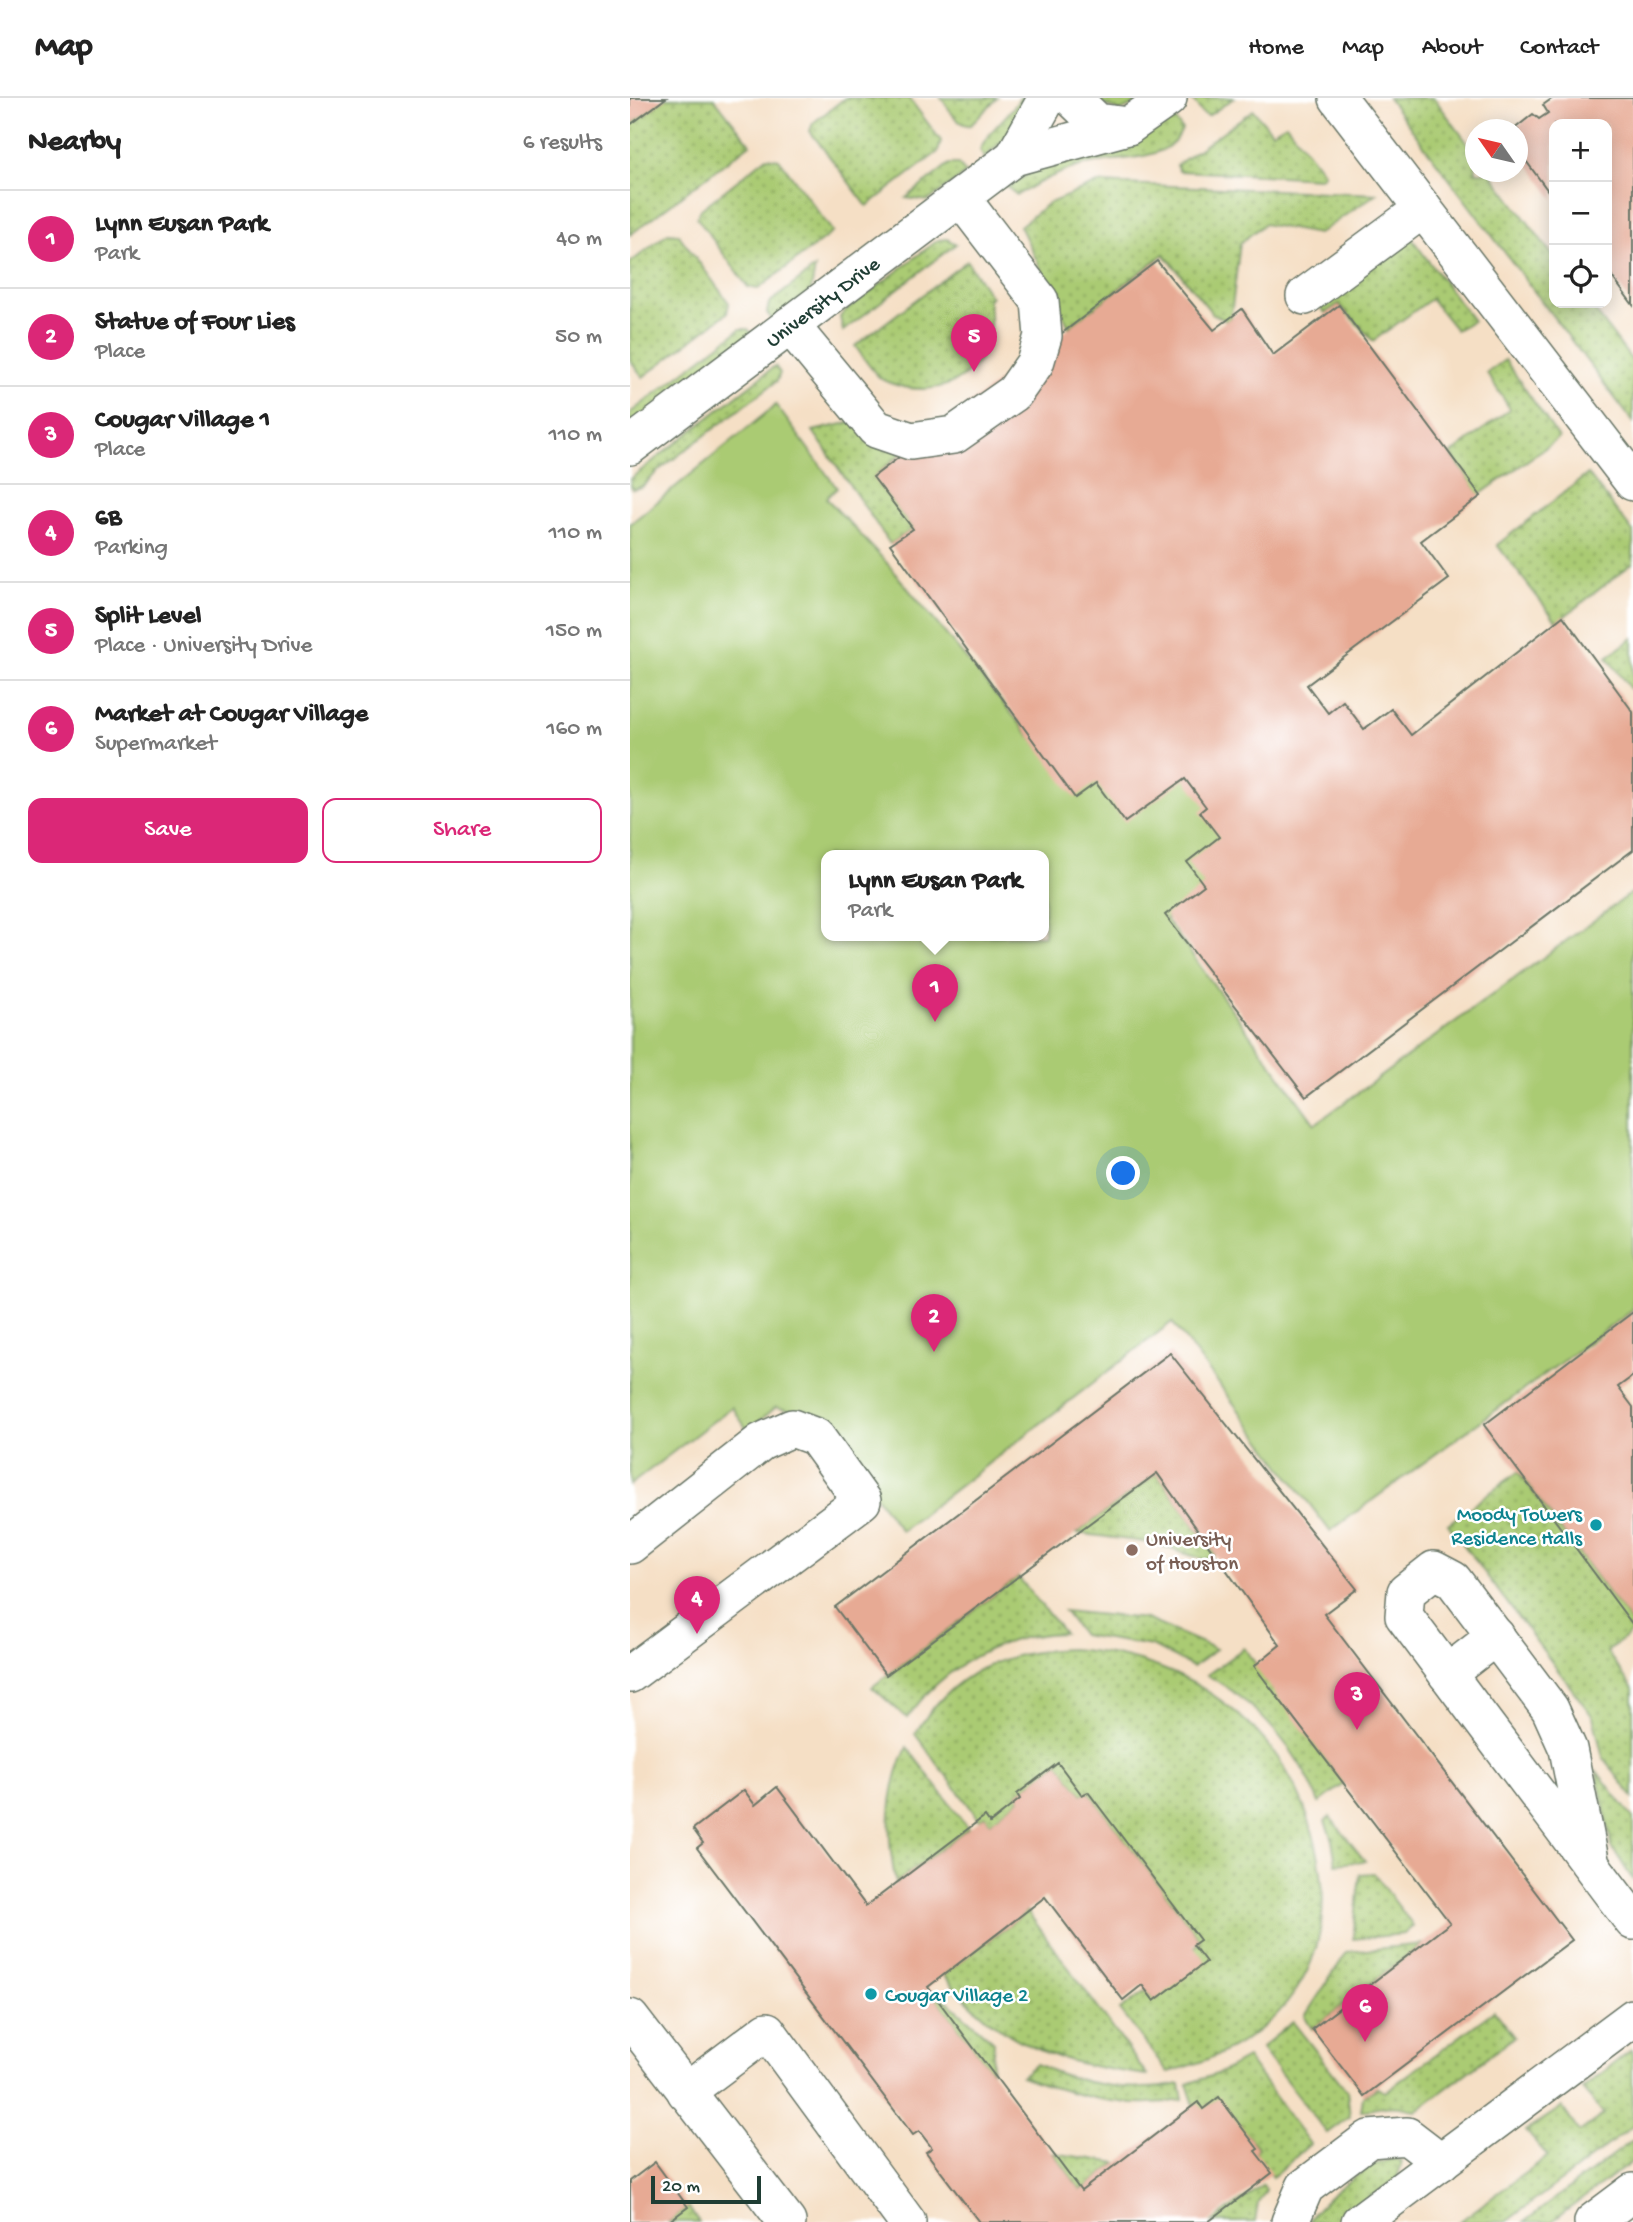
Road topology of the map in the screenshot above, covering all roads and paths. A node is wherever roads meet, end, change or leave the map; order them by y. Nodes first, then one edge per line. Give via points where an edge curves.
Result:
1 (1048, 98) edge
2 (1072, 98) edge
3 (1168, 98) edge
4 (1338, 98) edge
5 (1128, 126) junction
6 (1014, 157) junction
7 (961, 198) junction
8 (1423, 209) junction
9 (1305, 296) dead end
10 (790, 325) junction
11 (630, 446) edge
12 (1633, 482) edge
13 (630, 1545) edge
14 (1496, 1636) junction
15 (630, 1674) edge
16 (1447, 1674) junction
17 (1591, 1865) junction
18 (1633, 1921) edge
19 (630, 2018) edge
20 (1633, 2018) edge
21 (687, 2092) junction
22 (1441, 2162) junction
23 (1633, 2192) edge
24 (787, 2222) edge
25 (907, 2222) edge
26 (1290, 2222) edge
27 (1360, 2222) edge
28 (1593, 2222) edge

1 - 6 street, University Drive
2 - 5 street via 1097,122
3 - 5 street, University Drive
4 - 8 street
5 - 6 street, University Drive
6 - 7 street, University Drive
7 - 10 street, University Drive
7 - 10 street via 1040,301 1043,337 1035,363 1014,393 954,435 911,441 876,429
8 - 9 street
8 - 12 street
10 - 11 street, University Drive
13 - 15 street via 761,1442 792,1428 816,1437 862,1501
14 - 16 street
14 - 16 street via 1453,1580 1434,1570 1406,1592 1404,1616
14 - 17 street via 1550,1709 1568,1749
16 - 17 street
17 - 18 street
19 - 21 street
20 - 22 street
21 - 24 street
21 - 25 street via 767,2031
22 - 26 street via 1407,2136 1369,2139 1305,2187
22 - 27 street
23 - 28 street

